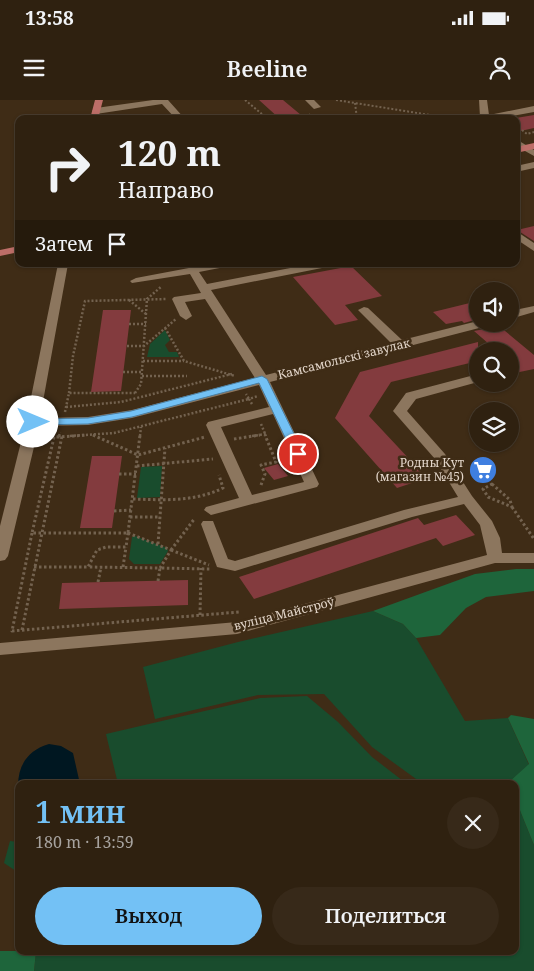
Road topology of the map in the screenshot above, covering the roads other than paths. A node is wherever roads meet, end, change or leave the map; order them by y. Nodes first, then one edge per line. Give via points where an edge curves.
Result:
1 (99, 100) edge
2 (309, 100) edge
3 (483, 100) edge
4 (168, 101) edge
5 (317, 107) dead end
6 (534, 109) edge
7 (95, 115) edge
8 (178, 115) edge
9 (483, 115) edge
10 (500, 115) edge
11 (534, 138) edge
12 (520, 140) edge
13 (520, 143) edge
14 (532, 150) edge
15 (520, 154) edge
16 (534, 165) edge
17 (520, 168) edge
18 (520, 237) edge
19 (534, 248) edge
20 (15, 250) edge
21 (0, 253) edge
22 (62, 267) edge
23 (212, 267) edge
24 (314, 267) edge
25 (193, 271) junction
26 (136, 281) dead end
27 (206, 292) junction
28 (534, 309) edge
29 (364, 310) dead end
30 (519, 313) edge
31 (186, 316) dead end
32 (469, 327) edge
33 (400, 344) junction
34 (262, 379) junction
35 (469, 380) edge
36 (277, 409) junction
37 (33, 422) junction
38 (467, 499) junction
39 (251, 500) junction
40 (0, 556) edge
41 (495, 558) junction
42 (534, 558) edge
43 (0, 649) edge

1 - 7 main road
2 - 5 street
3 - 9 street
4 - 7 street
4 - 8 street
6 - 10 street
11 - 12 street
13 - 14 street
14 - 15 main road
16 - 17 street
18 - 19 street
20 - 21 main road
22 - 37 street
23 - 25 street
24 - 27 street
25 - 26 street
25 - 27 street
27 - 31 street via 173,302
27 - 34 street
28 - 30 street
29 - 33 street
32 - 33 street, Камсамольскі завулак
33 - 34 street, Камсамольскі завулак
34 - 36 street
34 - 37 street, Камсамольскі завулак via 132,414 88,421
35 - 38 street via 411,396 400,411 440,457
36 - 39 street via 312,484
36 - 39 street via 213,425 213,439 228,458
37 - 40 street
38 - 39 street via 409,513 235,566 222,563 205,513
38 - 41 street via 487,524
41 - 42 street, вуліца Майстроў
41 - 43 street, вуліца Майстроў via 237,628

